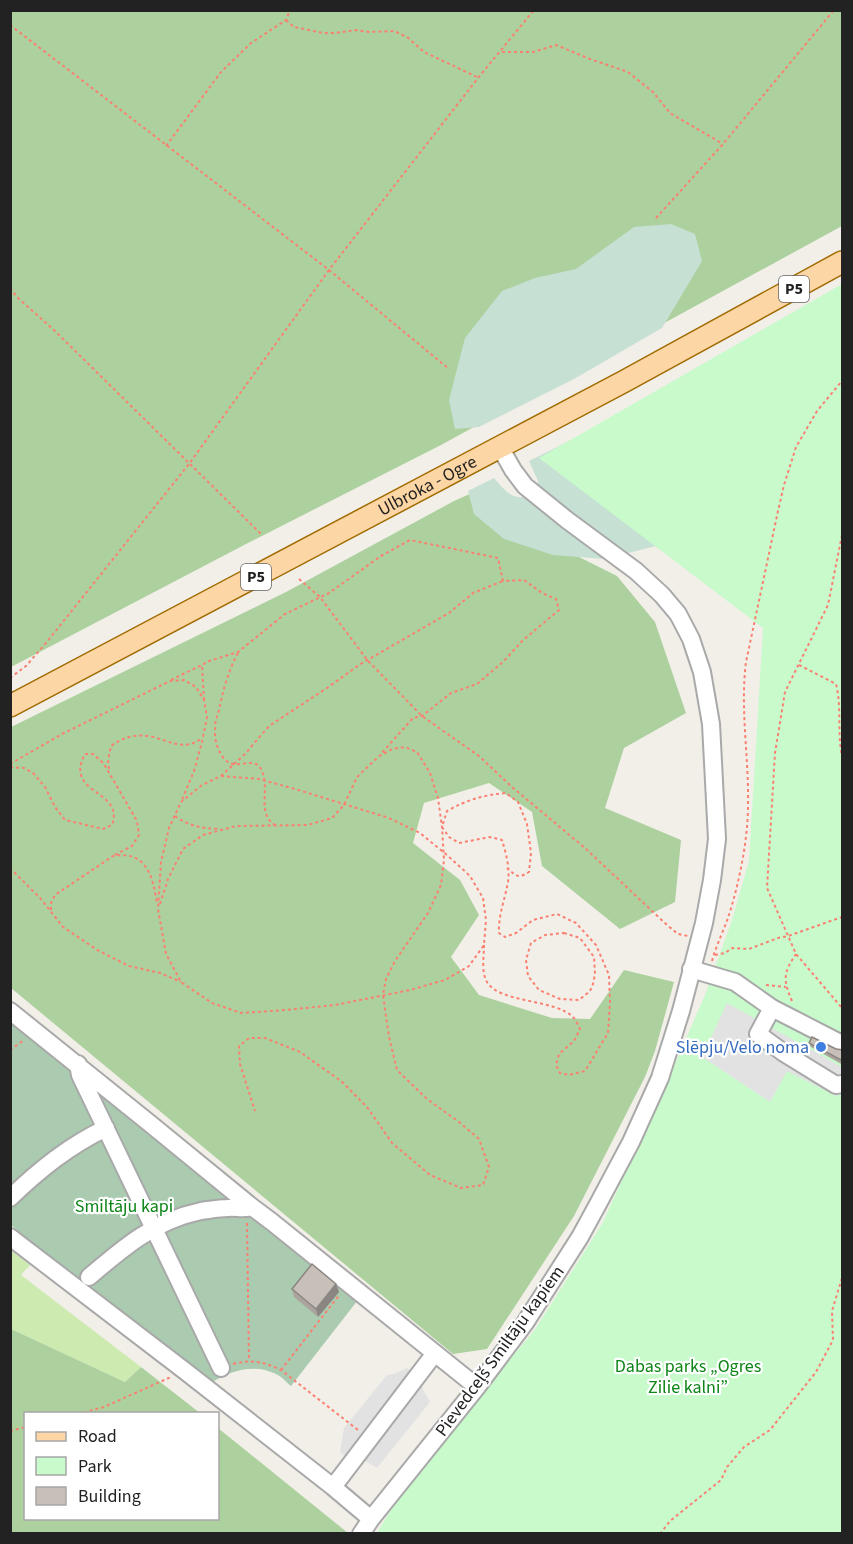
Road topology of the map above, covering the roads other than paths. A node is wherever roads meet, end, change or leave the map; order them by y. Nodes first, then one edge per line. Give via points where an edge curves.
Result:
1 (843, 262) edge
2 (500, 447) junction
3 (10, 706) edge
4 (691, 969) junction
5 (772, 1008) junction
6 (10, 1011) edge
7 (843, 1044) edge
8 (78, 1064) junction
9 (843, 1084) edge
10 (106, 1128) junction
11 (10, 1198) edge
12 (249, 1208) junction
13 (154, 1228) junction
14 (10, 1237) edge
15 (89, 1277) dead end
16 (435, 1353) junction
17 (221, 1368) road end
18 (477, 1386) junction
19 (333, 1487) junction
20 (371, 1519) junction
21 (361, 1533) edge

1 - 2 main road, Ulbroka - Ogre / P5
2 - 3 main road, Ulbroka - Ogre / P5
2 - 4 street, Pievedceļš Smiltāju kapiem via 525,486 662,595 691,639 702,672 711,724 717,839 712,880
4 - 5 street via 735,982
4 - 18 street, Pievedceļš Smiltāju kapiem via 660,1078 631,1142 569,1256
5 - 7 street
5 - 9 street via 758,1035 836,1085
6 - 8 street
8 - 10 street
8 - 12 street
10 - 11 street via 58,1155
10 - 13 street
12 - 13 street via 202,1211
12 - 16 street via 272,1222
13 - 15 street
13 - 17 street
14 - 19 street
16 - 18 street
16 - 19 street
18 - 20 street, Pievedceļš Smiltāju kapiem
19 - 20 street
20 - 21 street, Pievedceļš Smiltāju kapiem

